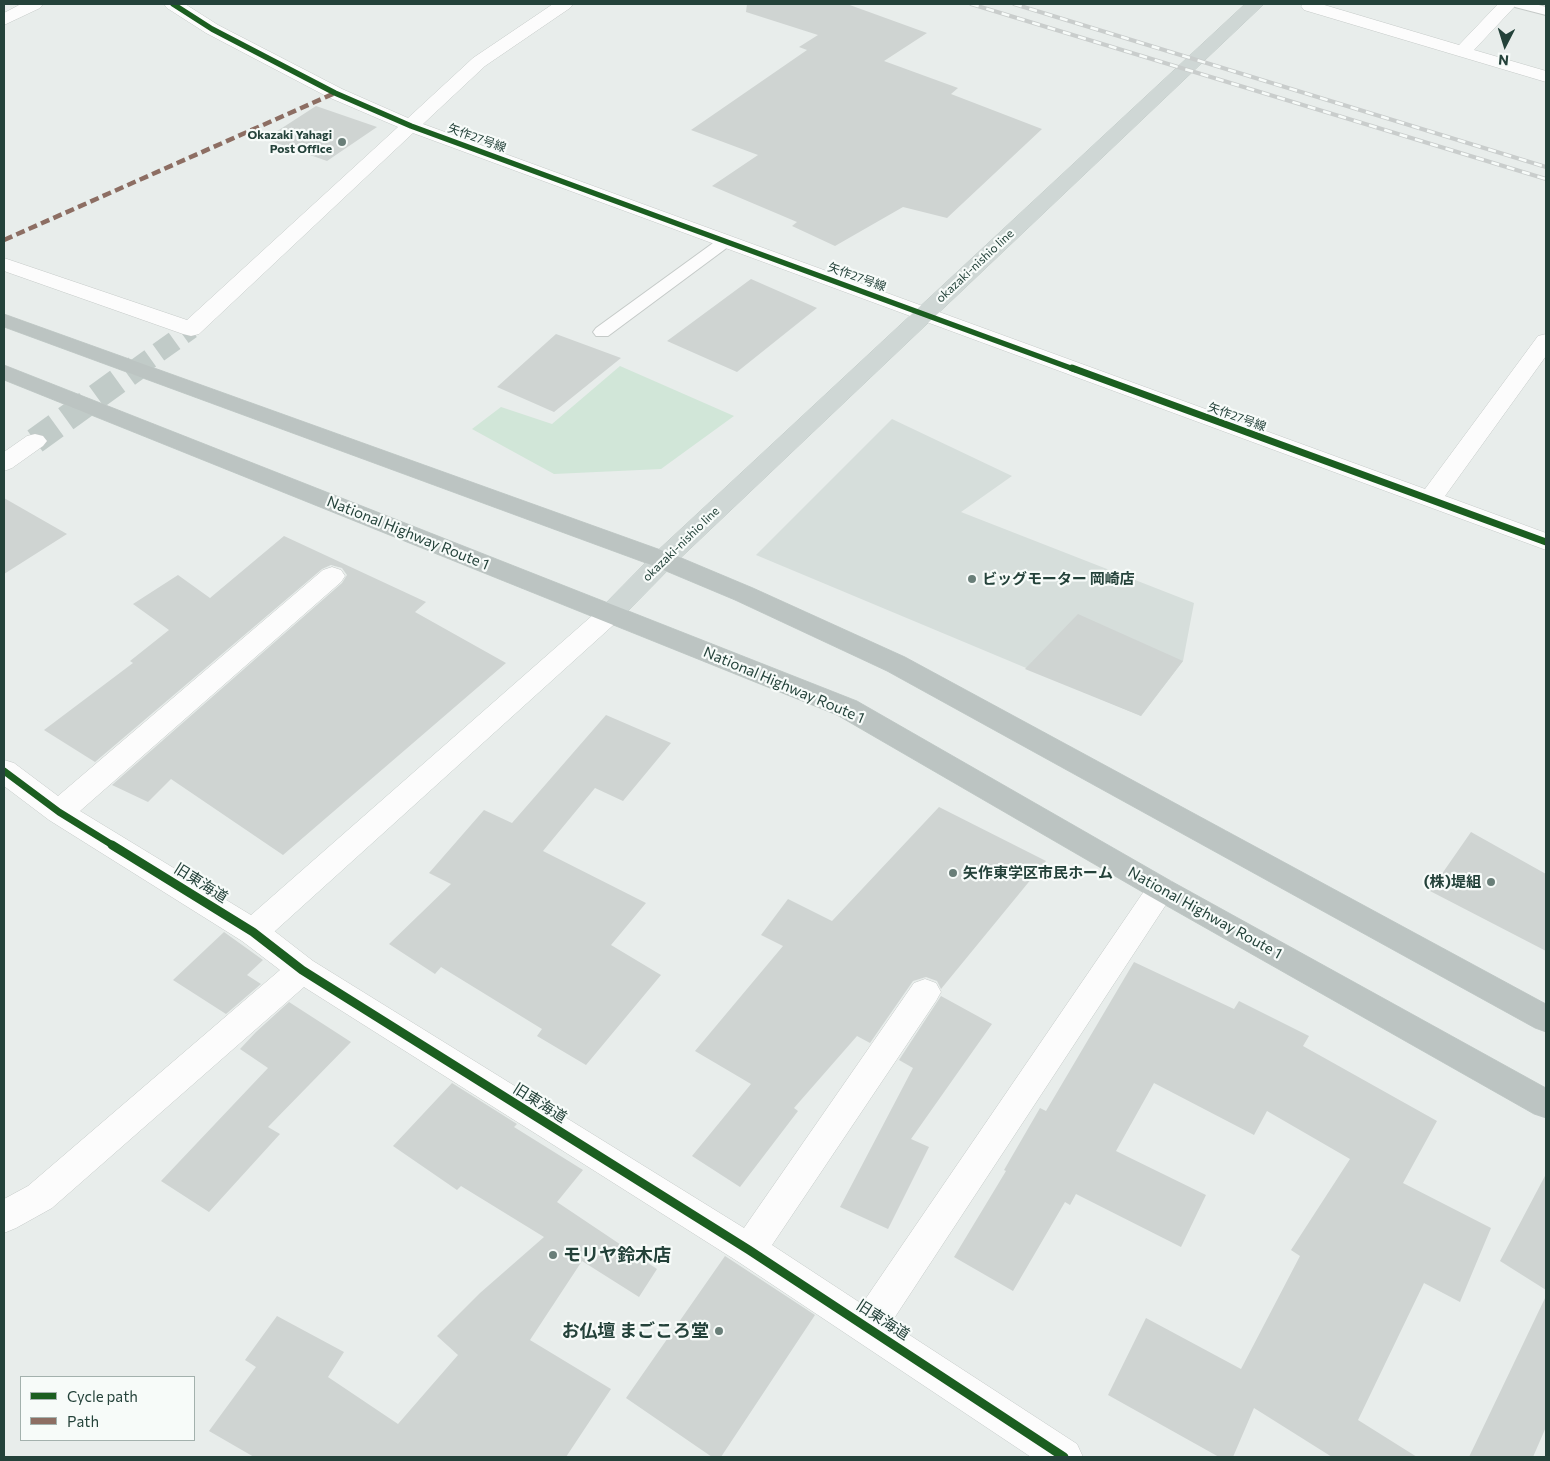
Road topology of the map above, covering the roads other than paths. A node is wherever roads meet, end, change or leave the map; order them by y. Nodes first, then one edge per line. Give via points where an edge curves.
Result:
1 (34, 4) edge
2 (174, 4) edge
3 (564, 4) edge
4 (1255, 4) edge
5 (1508, 4) edge
6 (1520, 4) edge
7 (1310, 6) dead end
8 (1546, 11) edge
9 (6, 19) edge
10 (5, 39) dead end
11 (1462, 52) junction
12 (1546, 77) edge
13 (411, 126) junction
14 (726, 241) junction
15 (4, 264) edge
16 (925, 313) junction
17 (4, 320) edge
18 (602, 332) dead end
19 (1546, 341) edge
20 (4, 372) edge
21 (35, 441) tunnel mouth
22 (4, 463) edge
23 (1430, 500) junction
24 (1546, 542) edge
25 (664, 560) junction
26 (332, 576) dead end
27 (611, 614) junction
28 (7, 777) edge
29 (59, 812) junction
30 (1161, 889) junction
31 (253, 932) junction
32 (302, 970) junction
33 (925, 992) dead end
34 (1546, 1019) edge
35 (1546, 1104) edge
36 (4, 1217) edge
37 (749, 1250) junction
38 (867, 1326) junction
39 (1064, 1457) edge

1 - 9 street
2 - 13 street, 矢作27号線 via 212,29 335,94
3 - 13 street via 480,62
4 - 16 main road, okazaki-nishio line
5 - 11 street
6 - 8 lane
7 - 11 street
9 - 10 street
11 - 12 street
13 - 14 street, 矢作27号線
13 - 15 street via 191,329
14 - 16 street, 矢作27号線
14 - 18 lane
16 - 23 street, 矢作27号線
16 - 25 main road, okazaki-nishio line
17 - 25 highway
19 - 23 street
20 - 27 highway, National Highway Route 1
21 - 22 street
23 - 24 street, 矢作27号線
25 - 27 main road, okazaki-nishio line
25 - 34 highway via 896,664
26 - 29 street
27 - 30 highway, National Highway Route 1 via 847,708
27 - 31 street
28 - 29 street, 旧東海道
29 - 31 street, 旧東海道
30 - 35 highway, National Highway Route 1
30 - 38 street
31 - 32 street, 旧東海道
32 - 36 street via 40,1197
32 - 37 street, 旧東海道
33 - 37 street
37 - 38 street, 旧東海道
38 - 39 street, 旧東海道

